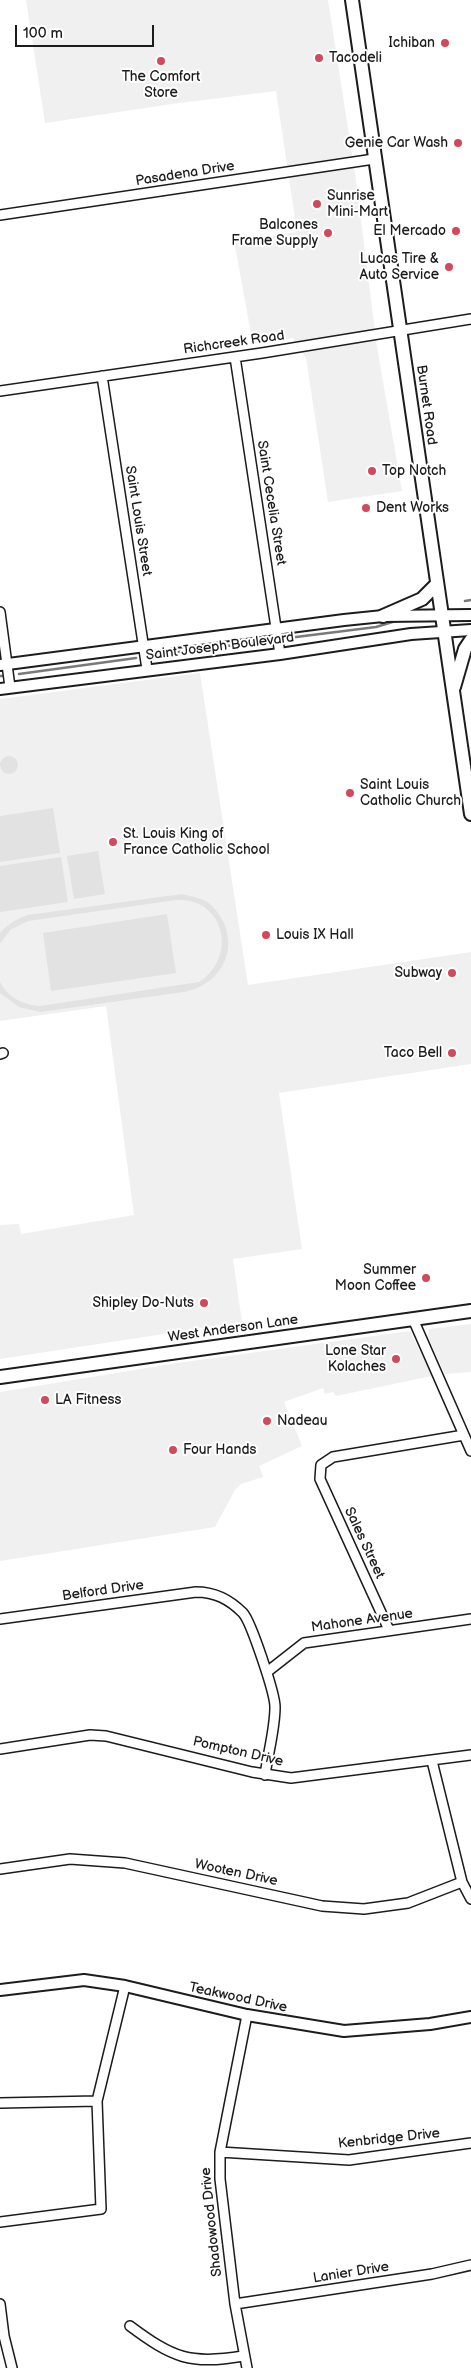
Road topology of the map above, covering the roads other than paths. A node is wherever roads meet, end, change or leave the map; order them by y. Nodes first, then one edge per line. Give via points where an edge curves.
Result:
1 (352, 0) edge
2 (374, 159) junction
3 (0, 215) edge
4 (471, 319) edge
5 (401, 332) junction
6 (235, 357) junction
7 (102, 376) junction
8 (0, 391) edge
9 (437, 584) junction
10 (0, 612) edge
11 (471, 615) edge
12 (383, 616) junction
13 (442, 616) junction
14 (277, 630) junction
15 (471, 630) edge
16 (444, 632) junction
17 (471, 640) edge
18 (143, 646) junction
19 (280, 654) junction
20 (4, 665) edge
21 (147, 669) junction
22 (5, 688) edge
23 (452, 692) junction
24 (471, 814) edge
25 (471, 1311) edge
26 (413, 1318) junction
27 (0, 1377) edge
28 (464, 1434) junction
29 (471, 1451) edge
30 (0, 1619) edge
31 (471, 1619) edge
32 (390, 1630) junction
33 (267, 1672) junction
34 (0, 1748) edge
35 (471, 1755) edge
36 (432, 1761) junction
37 (265, 1775) junction
38 (0, 1868) edge
39 (462, 1882) junction
40 (471, 1899) edge
41 (125, 1986) junction
42 (0, 1990) edge
43 (247, 2015) junction
44 (471, 2017) edge
45 (96, 2101) junction
46 (0, 2103) edge
47 (471, 2143) edge
48 (220, 2152) junction
49 (0, 2222) edge
50 (471, 2264) edge
51 (0, 2304) edge
52 (235, 2304) junction
53 (130, 2326) dead end
54 (2, 2336) edge
55 (243, 2356) junction
56 (12, 2368) edge
57 (247, 2368) edge

1 - 2 main road, Burnet Road
2 - 3 street, Pasadena Drive
2 - 5 main road, Burnet Road
4 - 5 street, Richcreek Road
5 - 6 street, Richcreek Road
5 - 9 main road, Burnet Road
6 - 7 street, Richcreek Road
6 - 14 street, Saint Cecelia Street
7 - 8 street, Richcreek Road
7 - 18 street, Saint Louis Street
9 - 12 main road via 422,599
9 - 13 main road, Burnet Road
10 - 20 street
11 - 13 street, Saint Joseph Boulevard
12 - 13 street, Saint Joseph Boulevard
12 - 14 street, Saint Joseph Boulevard
13 - 16 main road, Burnet Road
14 - 18 street, Saint Joseph Boulevard
14 - 19 street, Saint Cecelia Street
15 - 16 street, Saint Joseph Boulevard
16 - 19 street, Saint Joseph Boulevard
16 - 23 main road, Burnet Road
17 - 23 main road via 465,649
18 - 20 street, Saint Joseph Boulevard
18 - 21 street, Saint Louis Street
19 - 21 street, Saint Joseph Boulevard
20 - 22 street
21 - 22 street, Saint Joseph Boulevard
23 - 24 main road, Burnet Road
25 - 26 main road, West Anderson Lane
26 - 27 main road, West Anderson Lane
26 - 28 street
28 - 29 street
28 - 32 street, Sales Street via 333,1457 321,1465 320,1478
30 - 33 street, Belford Drive via 210,1592 226,1599 244,1615
31 - 32 street, Mahone Avenue
32 - 33 street, Mahone Avenue via 304,1643
33 - 37 street via 275,1706
34 - 37 street, Pompton Drive via 90,1735 106,1736
35 - 36 street, Pompton Drive
36 - 37 street, Pompton Drive via 291,1778
36 - 39 street
38 - 39 street, Wooten Drive via 70,1859 125,1863 322,1906 364,1909 408,1903
39 - 40 street
41 - 42 street, Teakwood Drive via 84,1980
41 - 43 street, Teakwood Drive
41 - 45 street
43 - 44 street, Teakwood Drive via 344,2031
43 - 48 street, Shadowood Drive
45 - 46 street
45 - 49 street via 100,2209
47 - 48 street, Kenbridge Drive via 349,2160
48 - 52 street, Shadowood Drive via 221,2197
50 - 52 street, Lanier Drive via 432,2274
51 - 54 street
52 - 55 street, Shadowood Drive
53 - 55 street via 179,2357 218,2360
54 - 56 street
55 - 57 street, Shadowood Drive

